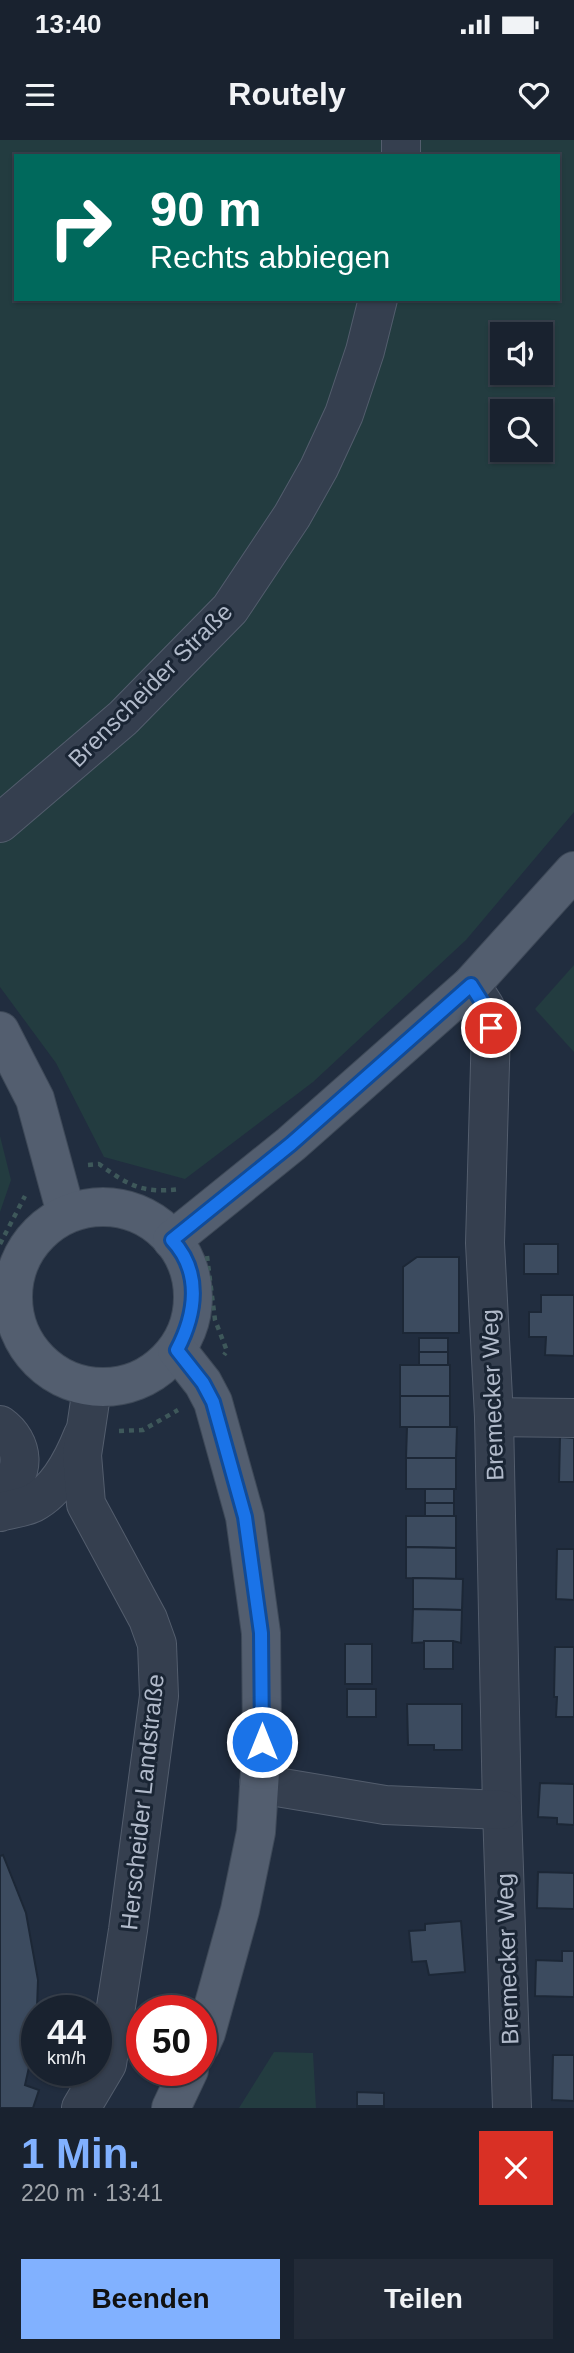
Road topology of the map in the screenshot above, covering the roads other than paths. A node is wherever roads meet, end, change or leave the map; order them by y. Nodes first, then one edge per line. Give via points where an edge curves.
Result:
1 (378, 301) edge
2 (0, 823) edge
3 (574, 871) edge
4 (471, 985) junction
5 (0, 1031) edge
6 (66, 1213) junction
7 (172, 1240) junction
8 (177, 1350) junction
9 (12, 1351) edge
10 (92, 1388) junction
11 (494, 1417) junction
12 (574, 1418) edge
13 (0, 1425) edge
14 (86, 1427) junction
15 (0, 1491) edge
16 (0, 1512) edge
17 (259, 1784) junction
18 (502, 1810) junction
19 (217, 1995) edge
20 (181, 2086) edge
21 (81, 2108) edge
22 (171, 2108) edge
23 (512, 2108) edge

1 - 2 street, Brenscheider Straße via 344,414 319,468 230,609 123,718
3 - 4 main road
4 - 7 main road via 291,1144
4 - 11 street, Bremecker Weg via 491,1028 485,1243
5 - 6 main road via 35,1099
6 - 7 main road via 89,1206 126,1208 158,1224
6 - 9 main road via 37,1234 19,1261 12,1286
7 - 8 main road via 190,1269 194,1298 188,1329
8 - 10 main road via 142,1379
8 - 17 main road via 213,1402 245,1517 261,1633
9 - 10 main road
10 - 14 street
11 - 12 street
11 - 18 street, Bremecker Weg
13 - 15 street via 10,1432 21,1459 14,1480
14 - 16 street via 74,1458 54,1485 34,1502
14 - 21 street, Herscheider Landstraße via 82,1455 86,1504 148,1619 157,1644 159,1696 110,2050 107,2064
17 - 18 street via 384,1805
17 - 19 main road via 256,1832
18 - 23 street, Bremecker Weg
20 - 22 main road

